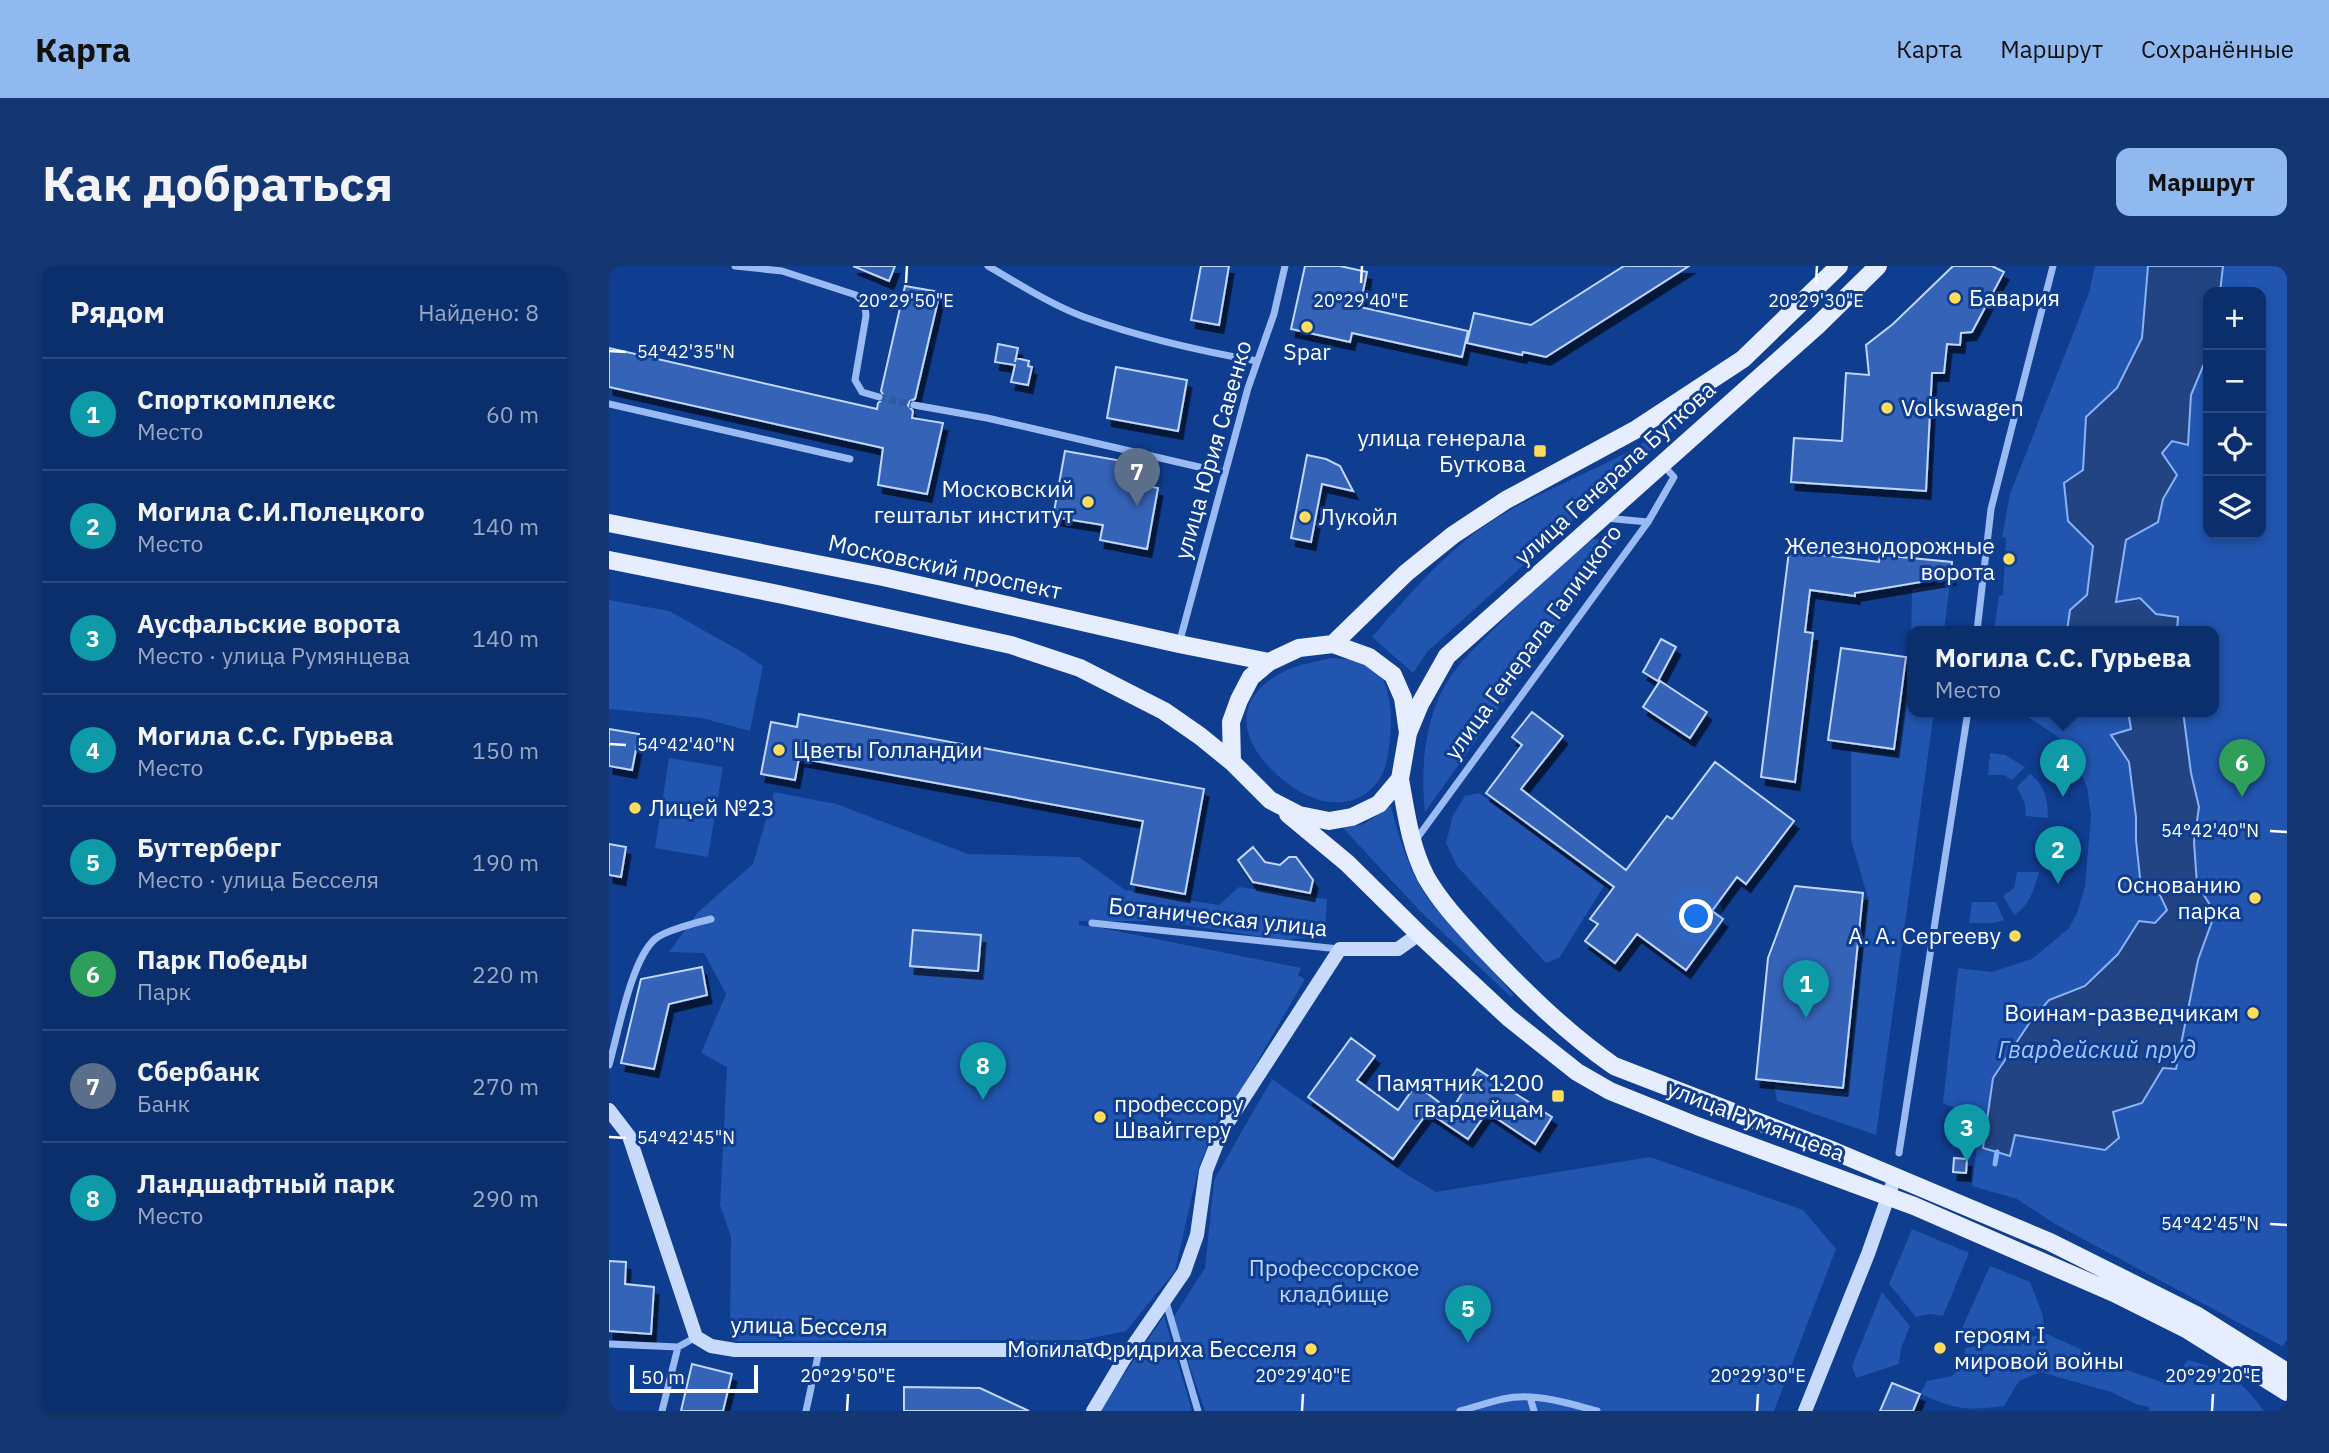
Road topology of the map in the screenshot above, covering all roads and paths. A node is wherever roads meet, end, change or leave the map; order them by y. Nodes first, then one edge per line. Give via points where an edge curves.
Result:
1 (735, 266) edge
2 (988, 266) edge
3 (1285, 266) edge
4 (1839, 266) edge
5 (1878, 266) edge
6 (2053, 266) edge
7 (1257, 361) junction
8 (879, 397) tunnel mouth
9 (609, 404) edge
10 (914, 405) tunnel mouth
11 (850, 459) dead end
12 (1662, 463) junction
13 (1225, 473) junction
14 (1601, 518) junction
15 (1648, 522) junction
16 (609, 523) edge
17 (609, 560) edge
18 (1978, 626) edge
19 (1179, 644) junction
20 (1333, 644) junction
21 (1269, 662) junction
22 (1967, 717) edge
23 (1408, 733) junction
24 (1232, 762) junction
25 (1400, 779) junction
26 (1271, 800) junction
27 (1413, 845) junction
28 (711, 919) dead end
29 (1092, 923) dead end
30 (1419, 934) junction
31 (1340, 949) junction
32 (609, 1065) edge
33 (609, 1110) edge
34 (1899, 1153) dead end
35 (1895, 1177) junction
36 (1889, 1197) junction
37 (1165, 1301) junction
38 (696, 1337) junction
39 (609, 1344) edge
40 (678, 1347) junction
41 (819, 1350) junction
42 (1124, 1359) junction
43 (2274, 1369) edge
44 (2287, 1392) edge
45 (1529, 1397) junction
46 (662, 1411) edge
47 (806, 1411) edge
48 (1093, 1411) edge
49 (1198, 1411) edge
50 (1460, 1411) edge
51 (1534, 1411) edge
52 (1597, 1411) edge
53 (1805, 1411) edge

1 - 8 street via 782,271 856,295 865,304 866,316 855,380 862,392
2 - 7 street via 1084,317
3 - 7 street, улица Юрия Савенко
4 - 20 main road, улица Генерала Буткова via 1743,359 1635,430 1506,500 1453,535
5 - 12 main road, улица Генерала Буткова
6 - 18 street via 1991,509
7 - 13 street, улица Юрия Савенко
9 - 11 street
10 - 13 street
12 - 14 main road, улица Генерала Буткова
12 - 15 street, улица Генерала Галицкого via 1674,477
13 - 19 street, улица Юрия Савенко
14 - 15 street
14 - 23 main road, улица Генерала Буткова via 1447,656
15 - 27 street, улица Генерала Галицкого
16 - 19 main road, Московский проспект via 883,577
17 - 24 main road via 1023,649 1080,668 1164,711
19 - 21 main road, Московский проспект
20 - 21 main road via 1299,649
20 - 23 main road via 1369,657 1393,675 1403,698
21 - 24 main road via 1251,677 1239,700 1231,722
22 - 34 street
23 - 25 main road
24 - 26 main road
25 - 26 main road via 1379,804 1352,817 1329,821 1299,815
25 - 27 main road, улица Румянцева
26 - 30 main road, улица Румянцева via 1347,863
27 - 35 main road, улица Румянцева via 1452,915 1537,1004 1614,1066
28 - 32 street via 655,938 634,972
29 - 31 street, Ботаническая улица
30 - 31 street via 1398,949
30 - 36 main road, улица Румянцева via 1509,1018 1577,1072 1610,1091
31 - 37 street via 1221,1133 1206,1171 1192,1254
33 - 38 street, улица Бесселя via 629,1136
35 - 36 street
35 - 43 main road, улица Румянцева via 2115,1273 2196,1315
36 - 43 main road, улица Румянцева via 2017,1249
36 - 53 street
37 - 42 street
37 - 49 street
38 - 40 street
38 - 41 street, улица Бесселя via 711,1346 735,1350
39 - 40 street
40 - 46 street
41 - 42 street, улица Бесселя via 1106,1350
41 - 47 street
42 - 48 street
43 - 44 main road, улица Румянцева
45 - 50 street via 1506,1398
45 - 51 street
45 - 52 street

